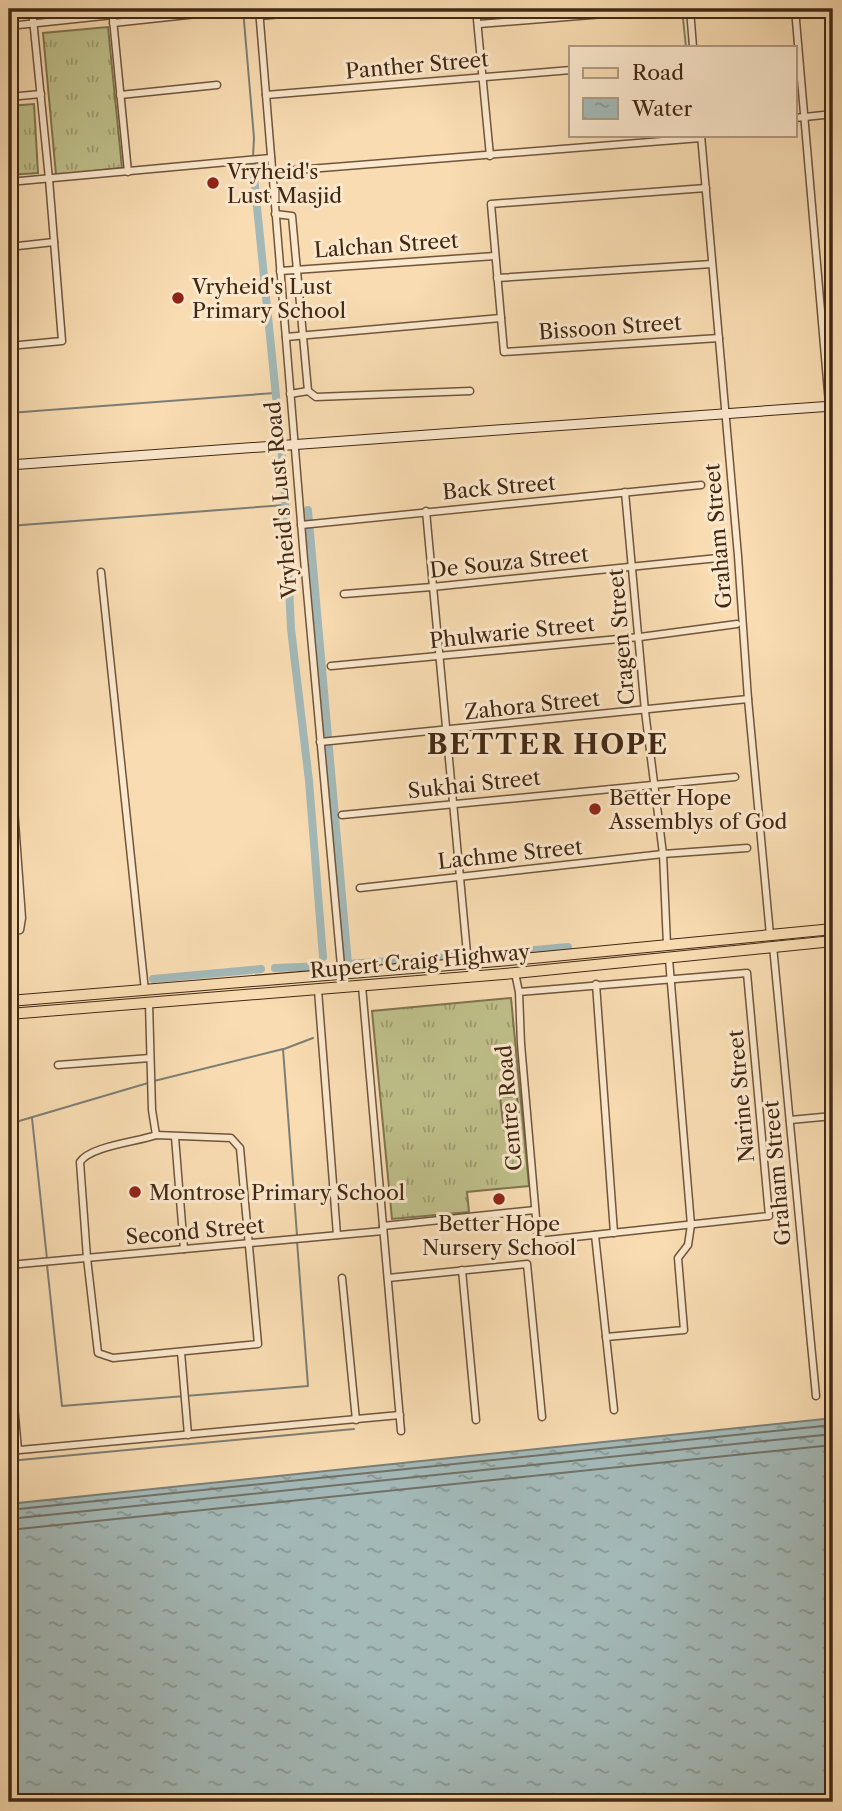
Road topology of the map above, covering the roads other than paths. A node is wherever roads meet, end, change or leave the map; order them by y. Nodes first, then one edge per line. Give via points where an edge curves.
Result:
1 (32, 9) edge
2 (341, 9) edge
3 (476, 9) edge
4 (666, 9) edge
5 (690, 9) edge
6 (795, 9) edge
7 (259, 12) edge
8 (206, 13) dead end
9 (113, 16) edge
10 (34, 24) junction
11 (479, 24) junction
12 (9, 26) edge
13 (694, 46) edge
14 (569, 70) edge
15 (484, 77) junction
16 (218, 85) dead end
17 (41, 94) junction
18 (120, 95) junction
19 (266, 95) junction
20 (9, 97) edge
21 (833, 114) edge
22 (804, 117) junction
23 (796, 118) edge
24 (701, 136) edge
25 (490, 156) junction
26 (271, 158) junction
27 (128, 172) junction
28 (271, 172) junction
29 (49, 179) junction
30 (9, 182) edge
31 (706, 188) junction
32 (275, 214) junction
33 (54, 242) junction
34 (9, 247) edge
35 (495, 256) junction
36 (712, 264) junction
37 (298, 269) junction
38 (279, 271) junction
39 (497, 278) junction
40 (501, 318) junction
41 (302, 335) junction
42 (286, 337) junction
43 (719, 338) junction
44 (9, 346) edge
45 (308, 391) junction
46 (470, 391) dead end
47 (290, 394) junction
48 (831, 406) edge
49 (725, 413) junction
50 (286, 445) junction
51 (833, 450) edge
52 (9, 465) edge
53 (701, 485) dead end
54 (625, 492) junction
55 (426, 511) junction
56 (302, 525) junction
57 (718, 558) dead end
58 (633, 566) junction
59 (101, 572) dead end
60 (432, 587) junction
61 (344, 594) dead end
62 (737, 624) dead end
63 (640, 637) junction
64 (438, 658) junction
65 (331, 666) dead end
66 (748, 699) junction
67 (645, 711) junction
68 (446, 731) junction
69 (9, 740) edge
70 (321, 742) junction
71 (736, 777) dead end
72 (653, 784) junction
73 (453, 803) junction
74 (342, 815) dead end
75 (747, 848) dead end
76 (663, 854) junction
77 (461, 877) junction
78 (360, 888) dead end
79 (833, 929) edge
80 (9, 933) edge
81 (770, 935) junction
82 (833, 941) edge
83 (667, 945) junction
84 (773, 946) junction
85 (668, 959) junction
86 (468, 964) junction
87 (341, 973) junction
88 (515, 973) junction
89 (672, 978) junction
90 (596, 984) junction
91 (362, 986) junction
92 (343, 988) junction
93 (318, 990) junction
94 (145, 991) junction
95 (519, 992) junction
96 (9, 1001) edge
97 (149, 1003) junction
98 (9, 1014) edge
99 (150, 1058) junction
100 (58, 1065) dead end
101 (833, 1116) edge
102 (790, 1120) junction
103 (156, 1135) junction
104 (175, 1137) junction
105 (535, 1210) junction
106 (691, 1225) junction
107 (383, 1229) junction
108 (614, 1234) junction
109 (337, 1235) junction
110 (595, 1236) junction
111 (250, 1243) junction
112 (184, 1249) junction
113 (87, 1258) junction
114 (9, 1265) edge
115 (462, 1270) junction
116 (342, 1278) dead end
117 (388, 1278) junction
118 (606, 1337) junction
119 (9, 1349) edge
120 (181, 1352) junction
121 (816, 1396) dead end
122 (614, 1410) dead end
123 (400, 1415) junction
124 (542, 1417) dead end
125 (356, 1420) junction
126 (476, 1420) dead end
127 (401, 1431) dead end
128 (188, 1435) junction
129 (18, 1450) junction
130 (9, 1451) edge

1 - 10 street
2 - 7 street
3 - 11 street
4 - 11 street
5 - 13 street
6 - 22 street
7 - 19 street, Vryheid's Lust Road
8 - 9 street
9 - 10 street
9 - 18 street
10 - 12 street
10 - 17 street
11 - 15 street
14 - 15 street, Panther Street
15 - 19 street, Panther Street
15 - 25 street
16 - 18 street
17 - 20 street
17 - 29 street
18 - 27 street
19 - 26 street, Vryheid's Lust Road
21 - 22 street
22 - 23 street
22 - 48 street
24 - 25 street
24 - 31 street, Graham Street
25 - 28 street
26 - 27 street
26 - 28 street, Vryheid's Lust Road
27 - 29 street
28 - 32 street, Vryheid's Lust Road
29 - 30 street
29 - 33 street
31 - 35 street via 491,204
31 - 36 street, Graham Street
32 - 37 street via 292,216
32 - 38 street, Vryheid's Lust Road
33 - 34 street
33 - 44 street via 62,341
35 - 37 street, Lalchan Street
35 - 39 street
36 - 39 street
36 - 43 street, Graham Street
37 - 38 street, Lalchan Street
37 - 41 street
38 - 42 street, Vryheid's Lust Road
39 - 40 street
40 - 41 street
40 - 43 street, Bissoon Street via 504,352
41 - 42 street
41 - 45 street
42 - 47 street, Vryheid's Lust Road
43 - 49 street, Graham Street
45 - 46 street via 316,397
45 - 47 street
47 - 50 street, Vryheid's Lust Road
48 - 49 main road
48 - 51 street
49 - 50 main road
49 - 66 street, Graham Street
50 - 52 main road
50 - 56 street, Vryheid's Lust Road
53 - 54 street, Back Street
54 - 55 street, Back Street
54 - 58 street, Cragen Street
55 - 56 street, Back Street
55 - 60 street
56 - 70 street, Vryheid's Lust Road
57 - 58 street, De Souza Street
58 - 60 street, De Souza Street
58 - 63 street, Cragen Street
59 - 94 street
60 - 61 street, De Souza Street
60 - 64 street
62 - 63 street, Phulwarie Street
63 - 64 street, Phulwarie Street
63 - 67 street, Cragen Street
64 - 65 street, Phulwarie Street
64 - 68 street
66 - 67 street, Zahora Street
66 - 81 street, Graham Street
67 - 68 street, Zahora Street
67 - 72 street, Cragen Street
68 - 70 street, Zahora Street
68 - 73 street
69 - 80 street via 22,918 20,930
70 - 87 street, Vryheid's Lust Road
71 - 72 street, Sukhai Street
72 - 73 street, Sukhai Street
72 - 76 street, Cragen Street
73 - 74 street, Sukhai Street
73 - 77 street
75 - 76 street, Lachme Street
76 - 77 street, Lachme Street
76 - 83 street, Cragen Street
77 - 78 street, Lachme Street
77 - 86 street
79 - 81 main road, Rupert Craig Highway
81 - 83 main road, Rupert Craig Highway
82 - 84 main road, Rupert Craig Highway
83 - 86 main road, Rupert Craig Highway
84 - 85 main road, Rupert Craig Highway
84 - 102 street, Graham Street
85 - 88 main road, Rupert Craig Highway
85 - 89 street
86 - 87 main road, Rupert Craig Highway
87 - 92 street, Vryheid's Lust Road
87 - 94 main road, Rupert Craig Highway
88 - 91 main road, Rupert Craig Highway
88 - 95 street, Centre Road
89 - 90 street
89 - 106 street
89 - 106 street, Narine Street via 747,973 769,1216
90 - 95 street
90 - 108 street
91 - 92 main road, Rupert Craig Highway
91 - 107 street
92 - 93 main road, Rupert Craig Highway
93 - 97 main road, Rupert Craig Highway
93 - 109 street
94 - 96 main road, Rupert Craig Highway
95 - 105 street, Centre Road
97 - 98 main road, Rupert Craig Highway
97 - 99 street
99 - 100 street
99 - 103 street
101 - 102 street
102 - 121 street, Graham Street
103 - 104 street
103 - 113 street via 96,1151 80,1162
104 - 111 street via 213,1135 236,1141
104 - 112 street
105 - 107 street, Second Street
105 - 110 street, Centre Road via 538,1241
106 - 108 street
106 - 118 street via 688,1245 678,1258 684,1330
107 - 109 street, Second Street
107 - 117 street
108 - 110 street
109 - 111 street, Second Street
110 - 118 street
111 - 112 street, Second Street
111 - 120 street via 258,1343
112 - 113 street, Second Street
113 - 114 street, Second Street
113 - 120 street via 98,1353 113,1358
115 - 117 street
115 - 124 street via 527,1264
115 - 126 street
116 - 125 street
117 - 123 street
118 - 122 street
119 - 129 street
120 - 128 street
123 - 125 street
123 - 127 street
125 - 128 street
128 - 129 street
129 - 130 street

